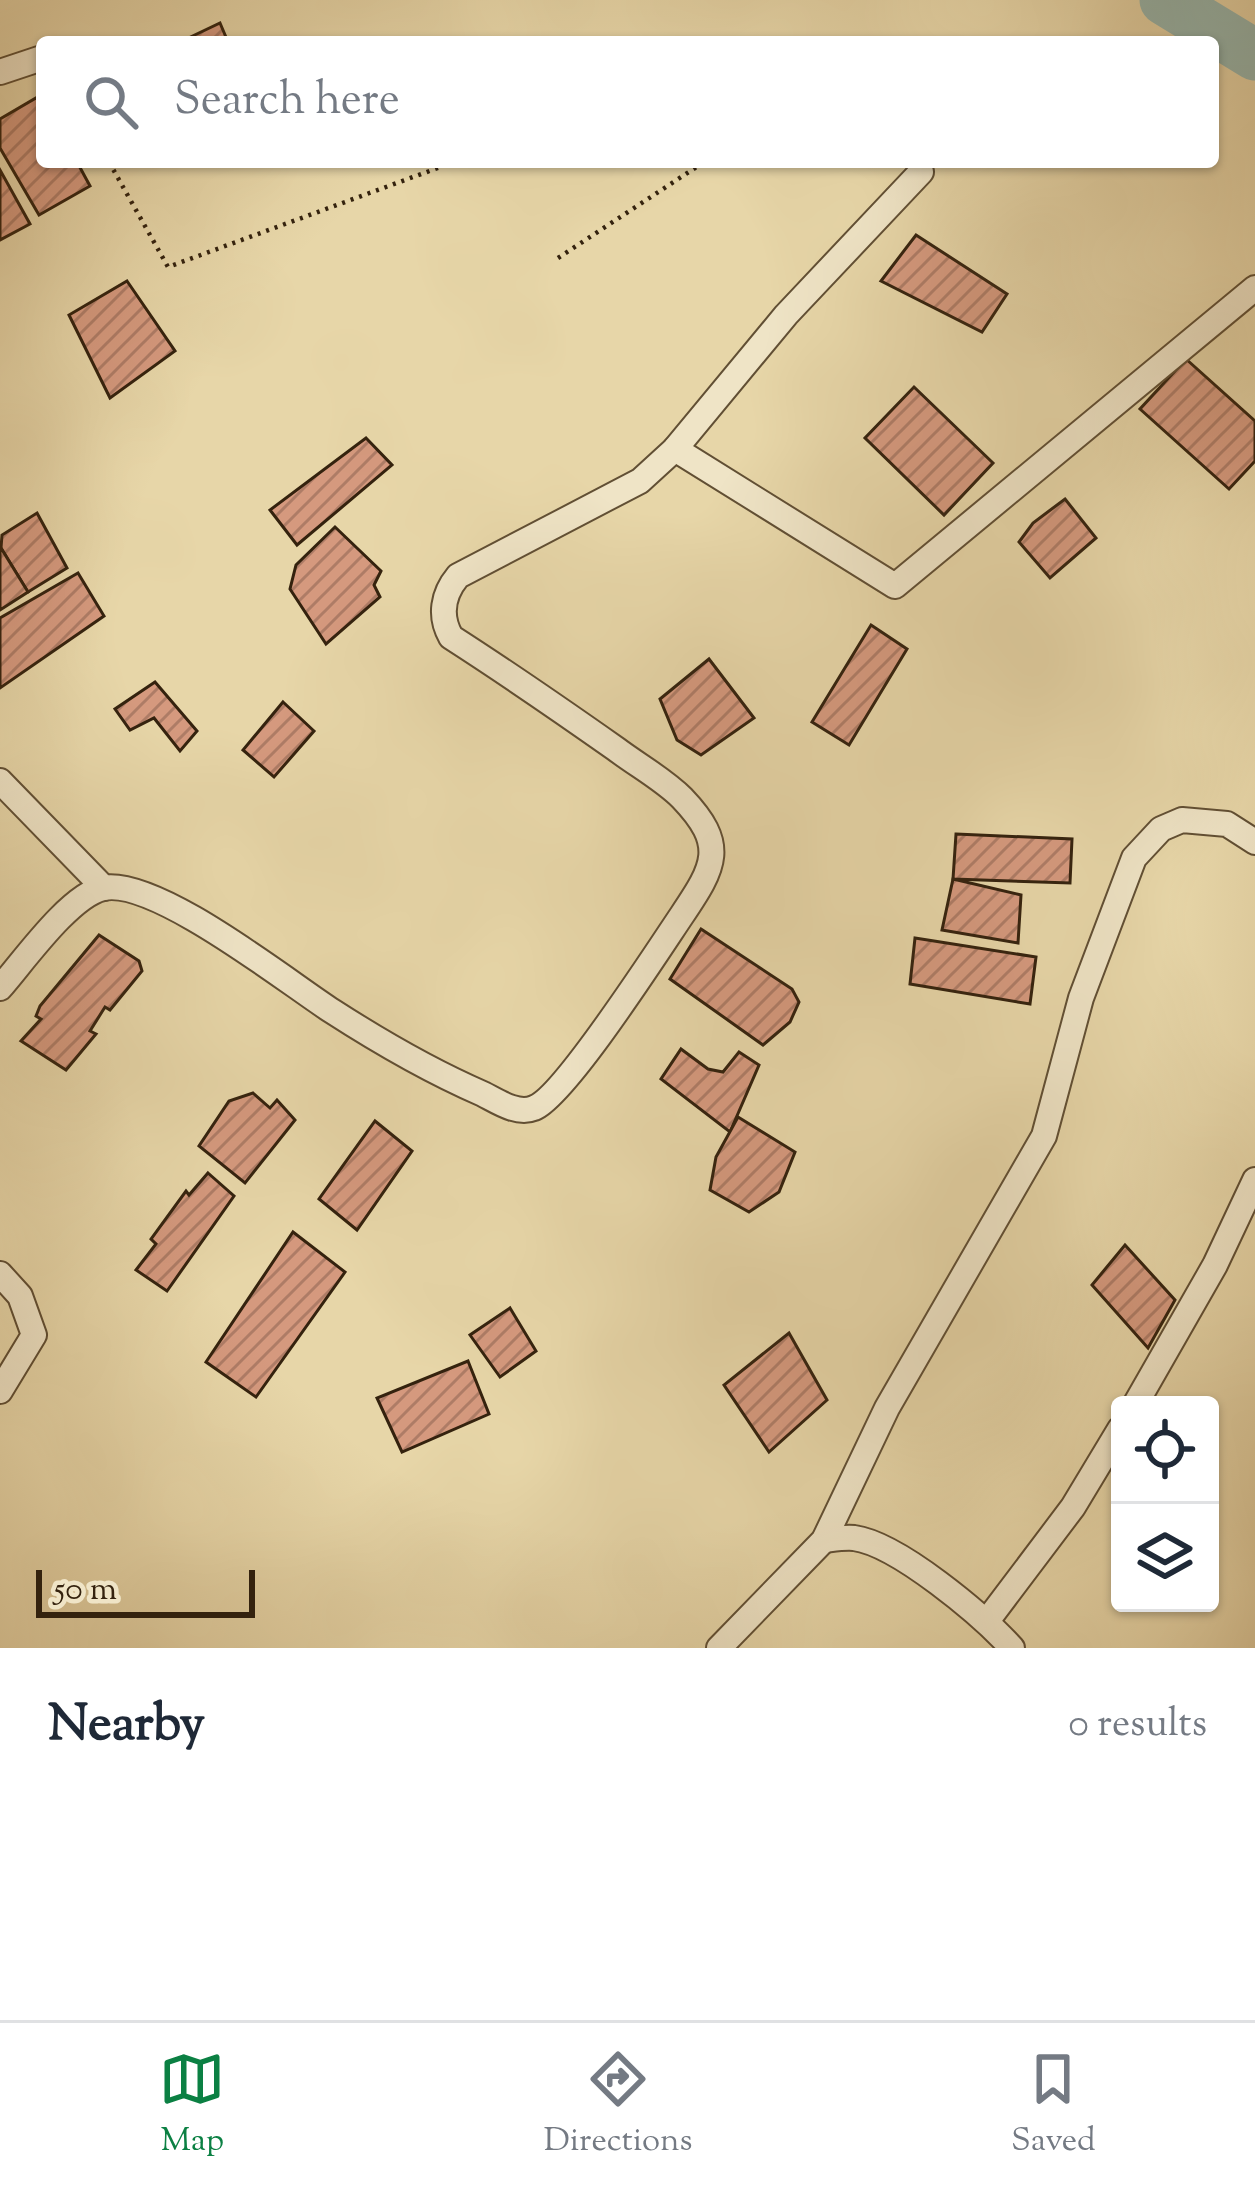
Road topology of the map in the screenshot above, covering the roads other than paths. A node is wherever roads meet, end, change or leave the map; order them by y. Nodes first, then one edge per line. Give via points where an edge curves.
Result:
1 (36, 60) edge
2 (0, 72) edge
3 (921, 172) dead end
4 (1255, 288) edge
5 (675, 449) junction
6 (0, 782) edge
7 (1255, 842) edge
8 (104, 888) junction
9 (0, 988) edge
10 (1255, 1180) edge
11 (0, 1274) edge
12 (0, 1390) edge
13 (1140, 1396) edge
14 (1111, 1445) edge
15 (824, 1540) junction
16 (987, 1621) junction
17 (718, 1648) edge
18 (1012, 1648) edge

1 - 2 street
3 - 5 street
4 - 5 street via 896,586
5 - 8 street via 640,481 458,576 446,590 444,625 452,637 679,795 713,846 710,873 552,1095 517,1109 436,1073 228,938 141,894
6 - 8 street
7 - 15 street via 1227,824 1182,820 1134,858 1081,998 1043,1136 887,1408
8 - 9 street via 75,904
10 - 13 street
11 - 12 street via 20,1296 34,1335
14 - 16 street
15 - 16 street via 880,1547
15 - 17 street
16 - 18 street

